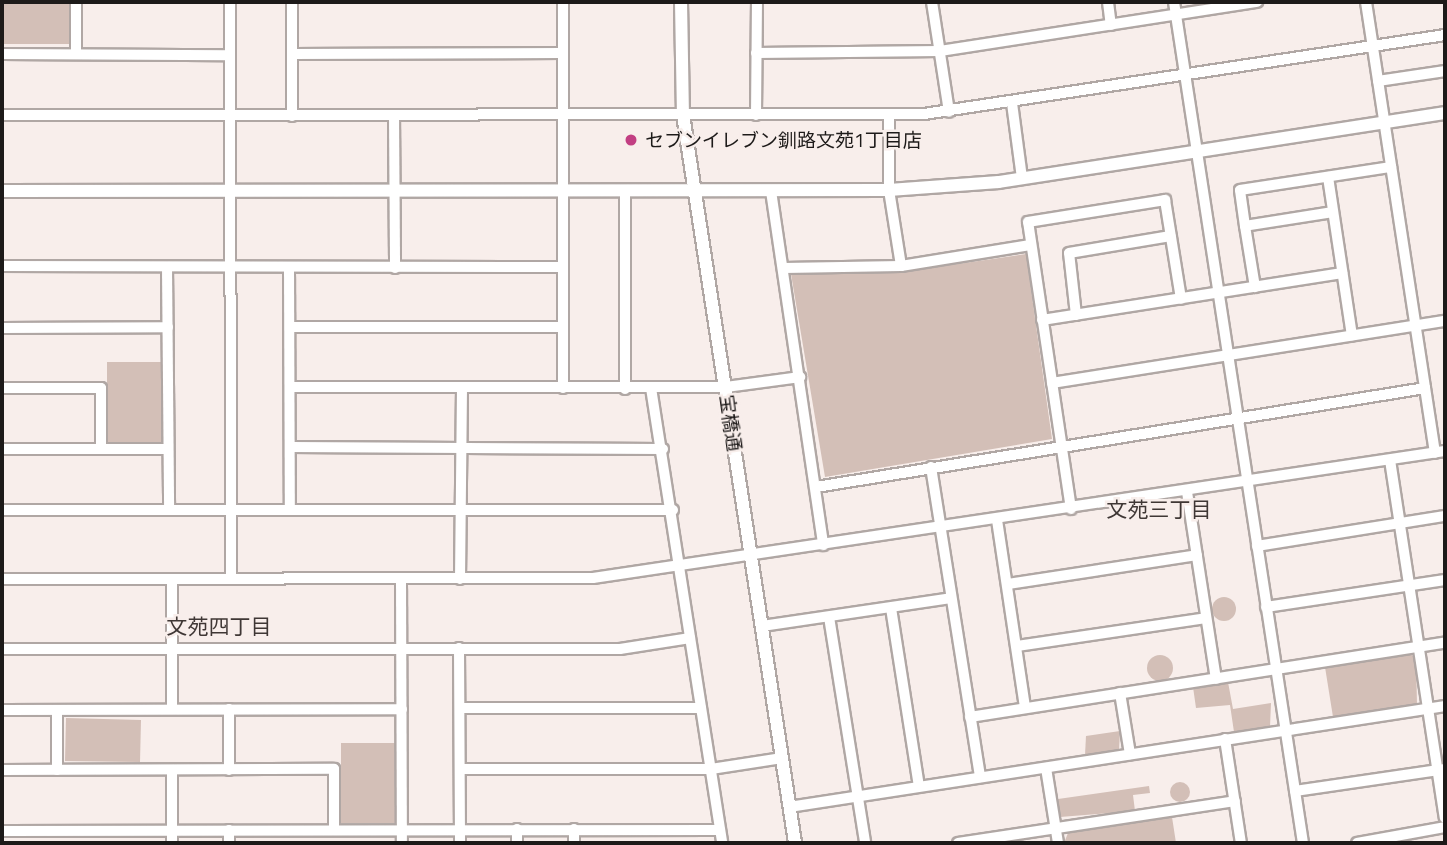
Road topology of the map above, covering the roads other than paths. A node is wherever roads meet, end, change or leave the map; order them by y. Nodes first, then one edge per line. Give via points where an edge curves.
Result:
1 (76, 2) edge
2 (230, 2) edge
3 (292, 2) edge
4 (562, 2) edge
5 (681, 2) edge
6 (757, 2) edge
7 (932, 2) edge
8 (1108, 2) edge
9 (1174, 2) edge
10 (1257, 2) edge
11 (1366, 2) edge
12 (1176, 14) junction
13 (1111, 25) junction
14 (1445, 35) edge
15 (1373, 46) junction
16 (940, 51) junction
17 (562, 53) junction
18 (756, 53) junction
19 (2, 54) edge
20 (76, 54) junction
21 (292, 54) junction
22 (230, 55) junction
23 (1445, 71) edge
24 (1186, 76) junction
25 (1378, 81) junction
26 (1012, 103) junction
27 (949, 112) junction
28 (1445, 114) edge
29 (2, 115) edge
30 (561, 115) junction
31 (683, 115) junction
32 (756, 115) junction
33 (889, 115) junction
34 (230, 116) junction
35 (292, 116) junction
36 (394, 116) junction
37 (1384, 123) junction
38 (1197, 150) junction
39 (1391, 167) junction
40 (1328, 177) junction
41 (1022, 178) junction
42 (230, 190) junction
43 (561, 190) junction
44 (625, 190) junction
45 (694, 190) junction
46 (889, 190) junction
47 (2, 191) edge
48 (395, 191) junction
49 (771, 191) junction
50 (1333, 212) junction
51 (1245, 226) junction
52 (1171, 236) junction
53 (1030, 245) junction
54 (2, 266) edge
55 (230, 266) junction
56 (901, 266) junction
57 (167, 267) junction
58 (289, 267) junction
59 (561, 267) junction
60 (395, 268) junction
61 (784, 268) junction
62 (1342, 273) junction
63 (1255, 287) junction
64 (1218, 293) junction
65 (1181, 299) junction
66 (1076, 314) junction
67 (1042, 320) junction
68 (1445, 321) edge
69 (1416, 326) junction
70 (168, 327) junction
71 (290, 327) junction
72 (562, 327) junction
73 (2, 328) edge
74 (1352, 335) junction
75 (1228, 355) junction
76 (800, 377) junction
77 (1052, 383) junction
78 (291, 387) junction
79 (726, 387) junction
80 (2, 388) edge
81 (462, 388) junction
82 (563, 388) junction
83 (625, 388) junction
84 (652, 388) junction
85 (1425, 388) junction
86 (1238, 418) junction
87 (1060, 444) junction
88 (291, 447) junction
89 (464, 448) junction
90 (2, 449) edge
91 (101, 449) junction
92 (168, 449) junction
93 (663, 449) junction
94 (1440, 452) edge
95 (1390, 460) junction
96 (931, 467) junction
97 (1248, 482) junction
98 (816, 487) junction
99 (1187, 492) junction
100 (230, 509) junction
101 (290, 509) junction
102 (459, 509) junction
103 (1071, 509) junction
104 (2, 510) edge
105 (169, 510) junction
106 (673, 510) junction
107 (1445, 516) edge
108 (997, 520) junction
109 (1400, 523) junction
110 (940, 527) junction
111 (823, 545) junction
112 (1257, 546) junction
113 (1197, 555) junction
114 (751, 558) junction
115 (679, 570) junction
116 (2, 579) edge
117 (172, 579) junction
118 (231, 579) junction
119 (401, 579) junction
120 (460, 579) junction
121 (1445, 580) edge
122 (1008, 584) junction
123 (1410, 586) junction
124 (951, 598) junction
125 (1266, 607) junction
126 (891, 608) junction
127 (829, 617) junction
128 (1206, 618) junction
129 (762, 626) junction
130 (690, 638) junction
131 (1445, 643) edge
132 (1017, 646) junction
133 (1419, 647) junction
134 (402, 648) junction
135 (459, 648) junction
136 (2, 649) edge
137 (172, 649) junction
138 (1276, 669) junction
139 (1216, 679) junction
140 (1121, 693) junction
141 (1445, 706) edge
142 (460, 708) junction
143 (701, 708) junction
144 (1025, 708) junction
145 (172, 709) junction
146 (229, 709) junction
147 (402, 709) junction
148 (1427, 709) junction
149 (2, 710) edge
150 (57, 710) junction
151 (970, 717) junction
152 (1286, 730) junction
153 (1225, 739) junction
154 (1130, 754) junction
155 (782, 758) junction
156 (1046, 768) junction
157 (460, 769) junction
158 (710, 769) junction
159 (172, 770) junction
160 (229, 770) junction
161 (1441, 770) edge
162 (2, 771) edge
163 (57, 771) junction
164 (980, 777) junction
165 (919, 786) junction
166 (1295, 791) junction
167 (858, 796) junction
168 (1235, 801) junction
169 (789, 807) junction
170 (1445, 818) edge
171 (1445, 827) edge
172 (517, 829) junction
173 (574, 829) junction
174 (1056, 829) junction
175 (59, 830) junction
176 (115, 830) junction
177 (172, 830) junction
178 (229, 830) junction
179 (334, 830) junction
180 (402, 830) junction
181 (460, 830) junction
182 (719, 830) junction
183 (2, 831) edge
184 (996, 840) edge
185 (59, 843) edge
186 (115, 843) edge
187 (172, 843) edge
188 (229, 843) edge
189 (402, 843) edge
190 (460, 843) edge
191 (517, 843) edge
192 (574, 843) edge
193 (722, 843) edge
194 (795, 843) edge
195 (865, 843) edge
196 (958, 843) edge
197 (1058, 843) edge
198 (1241, 843) edge
199 (1303, 843) edge
200 (1357, 843) edge

1 - 20 street
2 - 22 street
3 - 21 street
4 - 17 street
5 - 31 street, 宝橋通
6 - 18 street
7 - 16 street
8 - 13 street
9 - 12 street
10 - 12 street
11 - 15 street
12 - 13 street
12 - 24 street
13 - 16 street
14 - 15 street
15 - 24 street
15 - 25 street
16 - 18 street
16 - 27 street
17 - 21 street
17 - 30 street
18 - 32 street
19 - 20 street
20 - 22 street
21 - 35 street
22 - 34 street
23 - 25 street
24 - 26 street
24 - 38 street
25 - 37 street
26 - 27 street
26 - 41 street
27 - 33 street
28 - 37 street
29 - 34 street
30 - 31 street
30 - 36 street
30 - 43 street
31 - 32 street
31 - 45 street, 宝橋通
32 - 33 street
33 - 46 street
34 - 35 street
34 - 42 street
35 - 36 street
36 - 48 street
37 - 38 street
37 - 39 street
38 - 41 street
38 - 64 street
39 - 40 street
39 - 69 street
40 - 50 street
40 - 51 street via 1240,190
41 - 46 street
42 - 47 street
42 - 48 street
42 - 55 street
43 - 44 street
43 - 48 street
43 - 59 street
44 - 45 street
44 - 83 street
45 - 49 street
45 - 79 street, 宝橋通
46 - 49 street
46 - 56 street
48 - 60 street
49 - 61 street
50 - 51 street
50 - 62 street
51 - 63 street
52 - 53 street via 1165,200 1028,222
52 - 65 street
52 - 66 street via 1069,253
53 - 56 street
53 - 67 street
54 - 57 street
55 - 57 street
55 - 58 street
55 - 100 street
56 - 61 street
57 - 70 street
58 - 60 street
58 - 71 street
59 - 60 street
59 - 72 street
61 - 76 street
62 - 63 street
62 - 74 street
63 - 64 street
64 - 65 street
64 - 75 street
65 - 66 street
66 - 67 street
67 - 77 street
68 - 69 street
69 - 74 street
69 - 85 street
70 - 73 street
70 - 92 street
71 - 72 street
71 - 78 street
72 - 82 street
74 - 75 street
75 - 77 street
75 - 86 street
76 - 79 street
76 - 98 street
77 - 87 street
78 - 81 street
78 - 88 street
79 - 84 street
79 - 114 street, 宝橋通
80 - 91 street via 101,388
81 - 82 street
81 - 89 street
82 - 83 street
83 - 84 street
84 - 93 street
85 - 86 street
85 - 94 street
86 - 87 street
86 - 97 street
87 - 96 street
87 - 103 street
88 - 89 street
88 - 101 street
89 - 93 street
89 - 102 street
90 - 91 street
91 - 92 street
92 - 105 street
93 - 106 street
94 - 95 street
95 - 97 street
95 - 109 street
96 - 98 street
96 - 110 street
97 - 99 street
97 - 112 street
98 - 111 street
99 - 103 street
99 - 113 street
100 - 101 street
100 - 105 street
100 - 118 street
101 - 102 street
102 - 106 street
102 - 120 street
103 - 108 street
104 - 105 street
106 - 115 street
107 - 109 street
108 - 110 street
108 - 122 street
109 - 112 street
109 - 123 street
110 - 111 street
110 - 124 street
111 - 114 street
112 - 125 street
113 - 122 street
113 - 128 street
114 - 115 street
114 - 129 street, 宝橋通
115 - 120 street
115 - 130 street
116 - 117 street
117 - 118 street
117 - 137 street
118 - 119 street
119 - 120 street
119 - 134 street
121 - 123 street
122 - 132 street
123 - 125 street
123 - 133 street
124 - 126 street
124 - 151 street
125 - 138 street
126 - 127 street
126 - 165 street
127 - 129 street
127 - 167 street
128 - 132 street
128 - 139 street
129 - 155 street, 宝橋通
130 - 135 street via 620,649
130 - 143 street
131 - 133 street
132 - 144 street
133 - 138 street
133 - 148 street
134 - 135 street
134 - 137 street
134 - 147 street
135 - 142 street
136 - 137 street
137 - 145 street
138 - 139 street
138 - 152 street
139 - 140 street
140 - 144 street
140 - 154 street
141 - 148 street
142 - 143 street
142 - 157 street
143 - 158 street
144 - 151 street
145 - 146 street
145 - 150 street
146 - 147 street
146 - 160 street
147 - 180 street
148 - 152 street
148 - 161 street
149 - 150 street
150 - 163 street
151 - 164 street
152 - 153 street
152 - 166 street
153 - 154 street
153 - 168 street
154 - 156 street
155 - 158 street
155 - 169 street, 宝橋通
156 - 164 street
156 - 174 street
157 - 158 street
157 - 181 street
158 - 182 street
159 - 160 street
159 - 163 street
159 - 177 street
160 - 179 street via 334,769
161 - 166 street
161 - 170 street
162 - 163 street
164 - 165 street
165 - 167 street
166 - 199 street
167 - 169 street
167 - 195 street
168 - 174 street
168 - 198 street
169 - 194 street, 宝橋通
171 - 200 street
172 - 173 street
172 - 181 street
172 - 191 street
173 - 182 street
173 - 192 street
174 - 184 street
174 - 197 street
175 - 176 street
175 - 183 street
175 - 185 street
176 - 177 street
176 - 186 street
177 - 178 street
177 - 187 street
178 - 179 street
178 - 188 street
179 - 180 street
180 - 181 street
180 - 189 street
181 - 190 street
182 - 193 street
184 - 196 street

